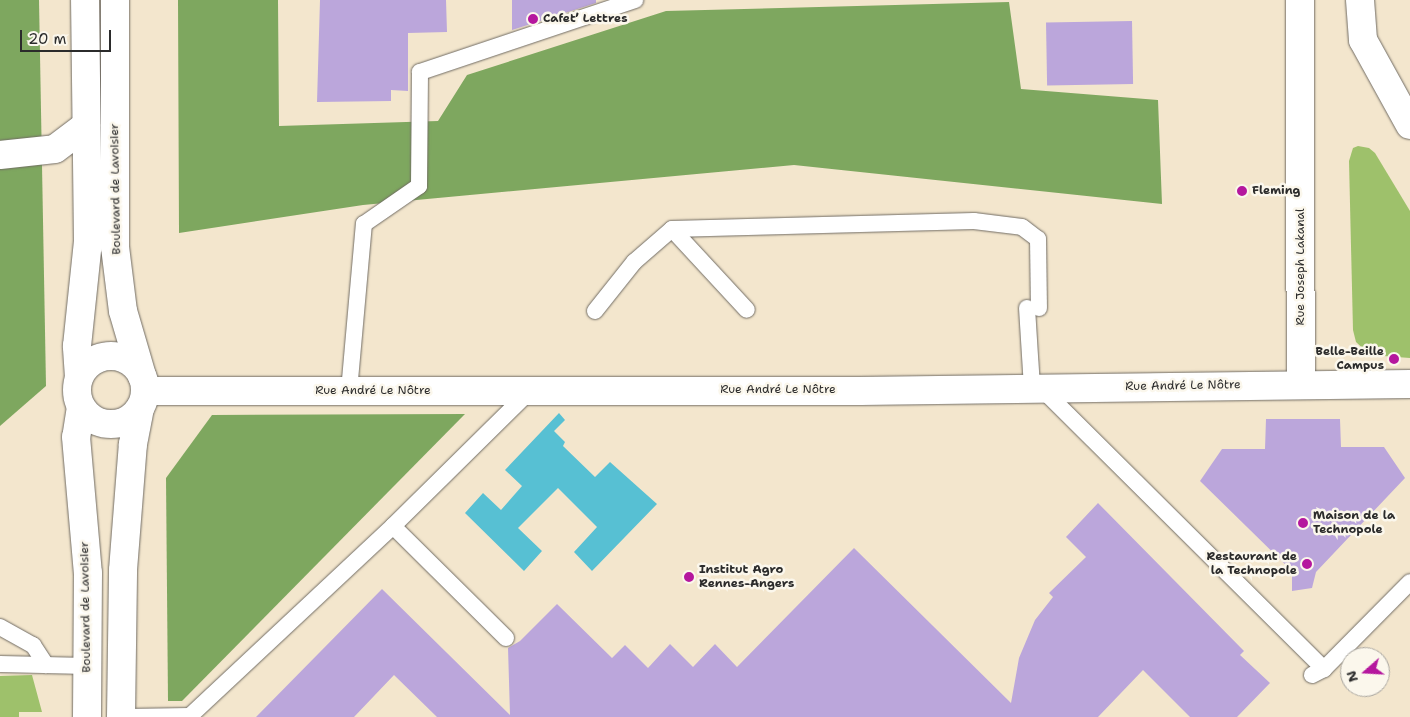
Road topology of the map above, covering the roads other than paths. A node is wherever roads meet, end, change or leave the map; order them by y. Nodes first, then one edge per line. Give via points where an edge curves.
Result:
1 (85, 0) edge
2 (115, 0) edge
3 (635, 0) edge
4 (1300, 0) edge
5 (1360, 0) edge
6 (1410, 125) edge
7 (86, 126) junction
8 (0, 155) edge
9 (672, 229) junction
10 (747, 310) dead end
11 (595, 311) dead end
12 (79, 377) junction
13 (1302, 384) junction
14 (1410, 384) edge
15 (1036, 388) junction
16 (531, 390) junction
17 (349, 391) junction
18 (142, 392) junction
19 (81, 407) junction
20 (393, 526) junction
21 (1410, 582) edge
22 (0, 628) edge
23 (506, 638) dead end
24 (0, 664) edge
25 (46, 665) junction
26 (87, 666) junction
27 (87, 717) edge
28 (121, 717) edge
29 (128, 717) edge

1 - 7 street
2 - 18 street, Boulevard de Lavoisier via 115,246 123,311
3 - 17 lane via 420,72 418,186 364,224
4 - 13 street, Rue Joseph Lakanal
5 - 6 street via 1363,40 1380,76
7 - 8 street via 55,149
7 - 12 street via 88,242 77,346
9 - 10 lane
9 - 11 lane via 634,262
9 - 15 lane via 974,221 1022,227 1038,239 1033,308
12 - 18 street via 87,365 107,356 127,360
12 - 19 street via 76,392
13 - 14 street, Rue André Le Nôtre
13 - 15 street, Rue André Le Nôtre
15 - 16 street, Rue André Le Nôtre
15 - 21 lane via 1318,672
16 - 17 street, Rue André Le Nôtre
16 - 20 lane
17 - 18 street, Rue André Le Nôtre
18 - 19 street via 124,422 110,424 90,418
18 - 28 street, Boulevard de Lavoisier via 133,444 123,570
19 - 26 street, Boulevard de Lavoisier via 76,437 88,573
20 - 23 lane
20 - 29 lane via 190,716
22 - 25 lane via 33,645
24 - 25 lane
25 - 26 lane
26 - 27 street, Boulevard de Lavoisier

